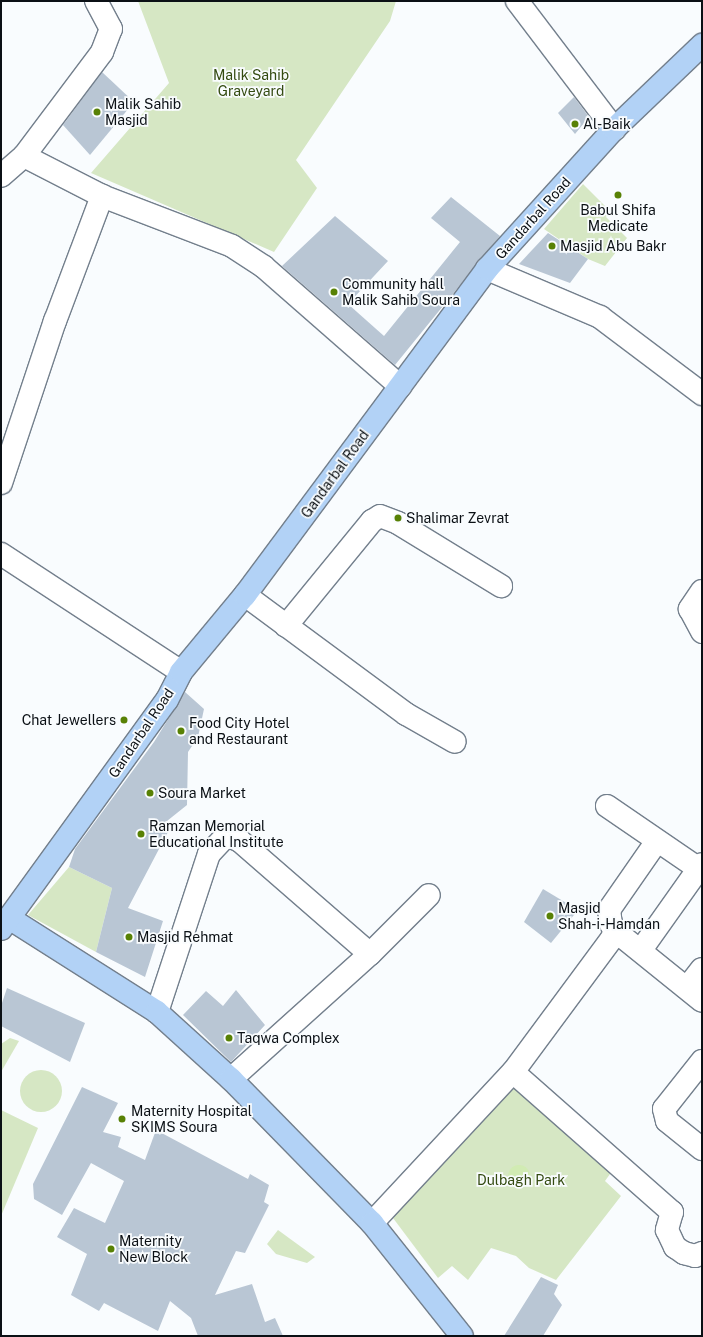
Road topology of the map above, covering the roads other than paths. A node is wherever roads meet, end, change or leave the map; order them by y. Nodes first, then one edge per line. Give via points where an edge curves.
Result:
1 (96, 1) edge
2 (517, 1) edge
3 (702, 45) edge
4 (614, 128) junction
5 (24, 156) junction
6 (1, 176) edge
7 (102, 196) junction
8 (487, 269) junction
9 (400, 386) junction
10 (702, 394) edge
11 (1, 483) edge
12 (1, 554) edge
13 (501, 586) dead end
14 (702, 591) edge
15 (245, 596) junction
16 (286, 626) junction
17 (702, 632) edge
18 (181, 672) junction
19 (455, 742) dead end
20 (607, 806) dead end
21 (657, 841) junction
22 (700, 866) edge
23 (429, 895) dead end
24 (5, 924) edge
25 (618, 935) junction
26 (641, 950) junction
27 (370, 954) junction
28 (702, 968) edge
29 (694, 995) edge
30 (157, 1012) junction
31 (702, 1061) edge
32 (513, 1072) junction
33 (231, 1079) junction
34 (702, 1149) edge
35 (372, 1223) junction
36 (702, 1253) edge
37 (462, 1336) edge

1 - 5 street via 111,29 102,52
2 - 4 street
3 - 4 main road, Gandarbal Road
4 - 8 main road, Gandarbal Road
5 - 6 street
5 - 7 street
7 - 9 street via 232,246 264,267
7 - 11 street via 55,321
8 - 9 main road, Gandarbal Road
8 - 10 street via 600,317
9 - 15 main road, Gandarbal Road
12 - 18 street
13 - 16 street via 398,523 380,516 372,521
14 - 17 street via 690,609
15 - 16 street
15 - 18 main road, Gandarbal Road
16 - 19 street via 406,714
18 - 24 main road, Gandarbal Road via 167,700
20 - 21 street
21 - 22 street
21 - 25 street via 609,910 611,924
22 - 26 street
23 - 27 street
24 - 30 main road
25 - 26 street
25 - 32 street via 606,944
26 - 29 street
27 - 30 street via 240,841 231,837 224,838 209,854
27 - 33 street
28 - 29 street
30 - 33 main road
31 - 34 street via 664,1109 667,1121
32 - 35 street
32 - 36 street via 667,1206 672,1212 667,1230 668,1238 675,1247 684,1253
33 - 35 main road
35 - 37 main road

